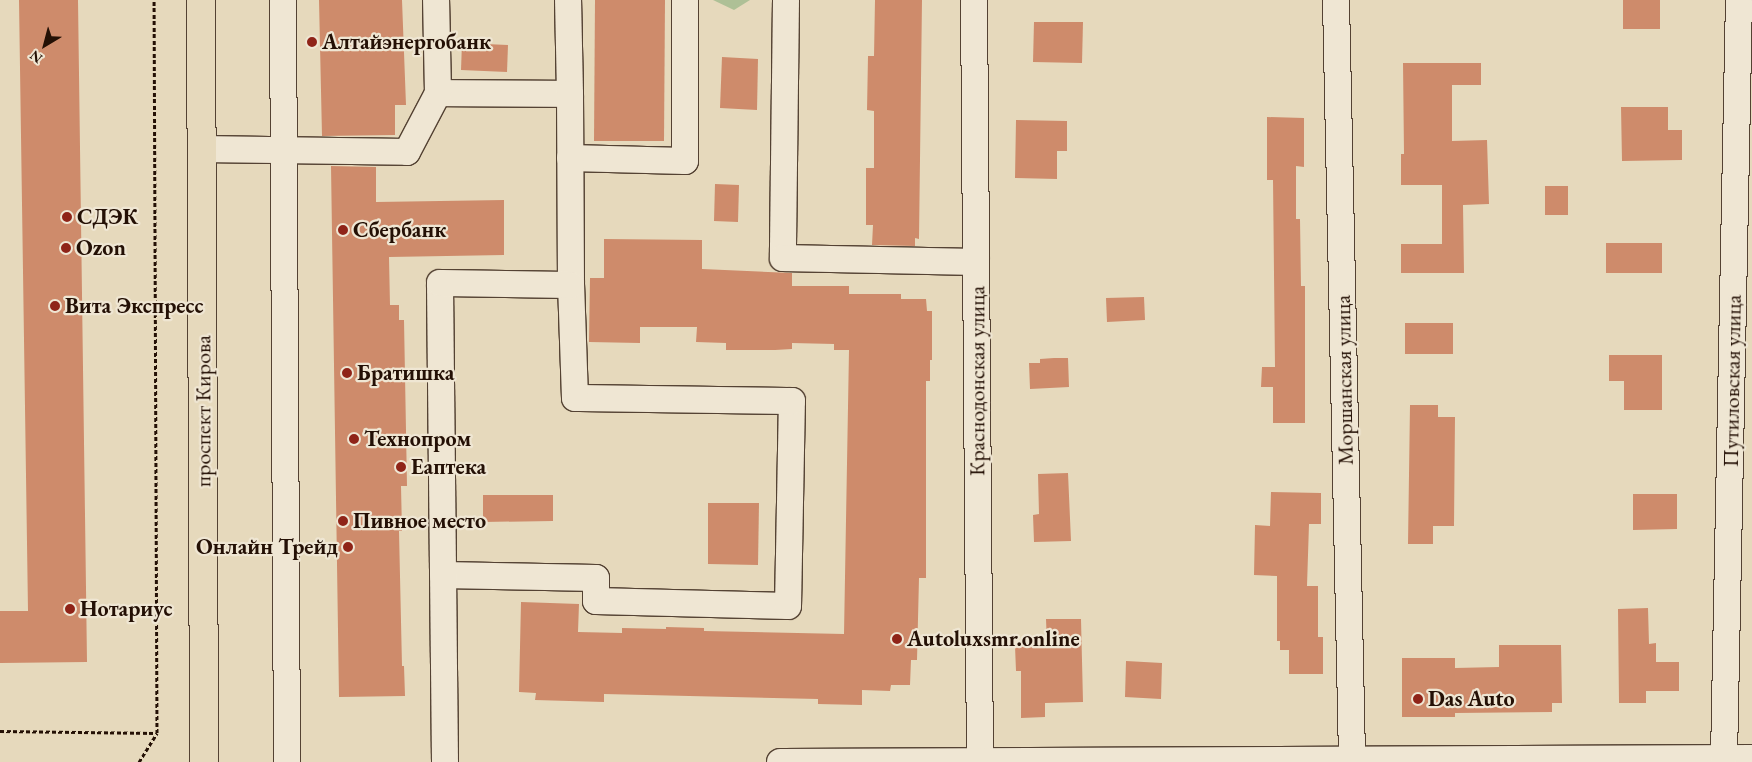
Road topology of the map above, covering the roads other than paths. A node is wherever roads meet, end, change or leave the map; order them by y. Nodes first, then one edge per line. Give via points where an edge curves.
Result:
1 (201, 0) edge
2 (282, 0) edge
3 (436, 0) edge
4 (568, 0) edge
5 (685, 0) edge
6 (786, 0) edge
7 (974, 0) edge
8 (1336, 0) edge
9 (1739, 0) edge
10 (438, 93) junction
11 (570, 94) junction
12 (201, 149) junction
13 (284, 150) junction
14 (570, 158) junction
15 (976, 262) junction
16 (571, 285) junction
17 (443, 575) junction
18 (1752, 758) edge
19 (1352, 760) junction
20 (1723, 760) edge
21 (204, 762) edge
22 (287, 762) edge
23 (445, 762) edge
24 (780, 762) edge
25 (980, 762) edge

1 - 12 main road, проспект Кирова
2 - 13 street
3 - 10 street
4 - 11 street
5 - 14 street via 685,161
6 - 15 street via 783,258
7 - 15 street, Краснодонская улица
8 - 19 street, Моршанская улица
9 - 20 street, Путиловская улица
10 - 11 street
10 - 13 street via 408,152
11 - 14 street
12 - 13 street
12 - 21 main road, проспект Кирова
13 - 22 street
14 - 16 street
15 - 25 street, Краснодонская улица
16 - 17 street via 440,283
16 - 17 street via 575,398 792,402 788,606 596,601 596,578
17 - 23 street
18 - 20 street
19 - 20 street
19 - 25 street
24 - 25 street

